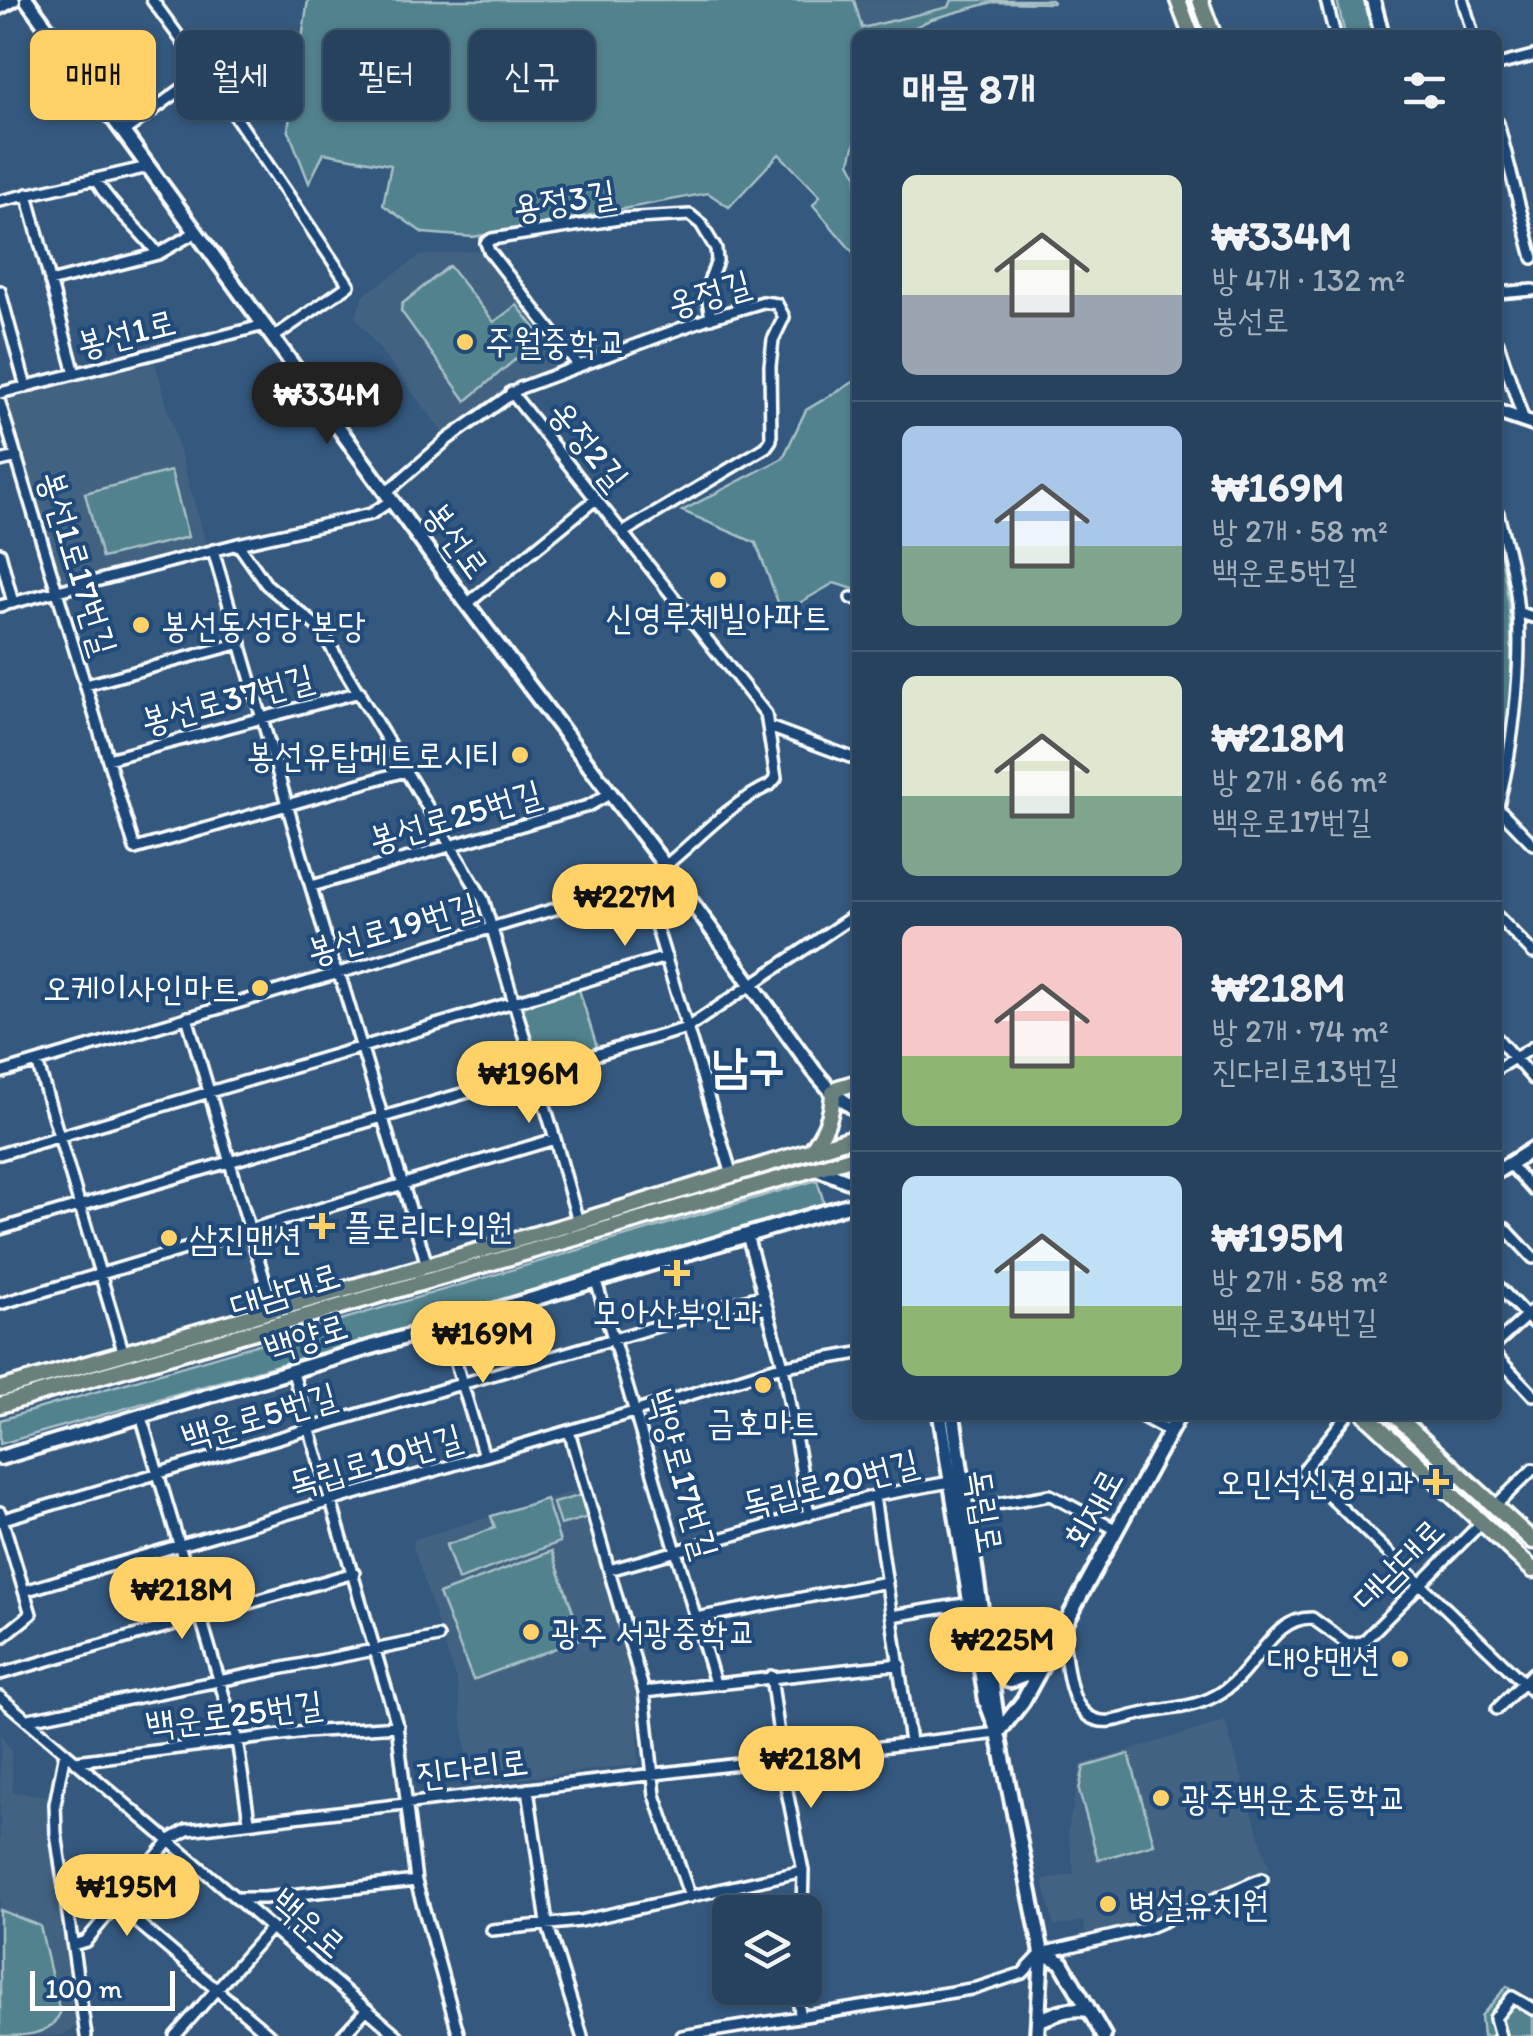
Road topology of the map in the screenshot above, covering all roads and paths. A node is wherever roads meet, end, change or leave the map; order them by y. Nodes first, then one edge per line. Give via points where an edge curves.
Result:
1 (13, 0) edge
2 (27, 0) edge
3 (152, 0) edge
4 (1178, 0) edge
5 (1200, 0) edge
6 (1326, 0) edge
7 (1373, 0) edge
8 (1463, 0) edge
9 (0, 7) edge
10 (1189, 30) edge
11 (1210, 30) edge
12 (1333, 30) edge
13 (1381, 30) edge
14 (1472, 30) edge
15 (176, 33) edge
16 (1533, 56) edge
17 (1502, 64) edge
18 (176, 93) edge
19 (237, 120) edge
20 (124, 132) junction
21 (1502, 138) edge
22 (148, 167) junction
23 (95, 179) junction
24 (27, 194) junction
25 (0, 201) edge
26 (196, 232) junction
27 (158, 254) junction
28 (1533, 258) edge
29 (50, 282) junction
30 (1533, 290) edge
31 (0, 291) edge
32 (1502, 293) edge
33 (711, 318) junction
34 (5, 327) edge
35 (269, 331) junction
36 (1502, 354) edge
37 (579, 366) junction
38 (75, 374) junction
39 (26, 387) junction
40 (512, 392) junction
41 (0, 393) edge
42 (0, 403) edge
43 (1502, 413) edge
44 (1529, 423) edge
45 (16, 457) junction
46 (0, 461) edge
47 (389, 497) junction
48 (596, 498) junction
49 (1502, 530) edge
50 (624, 532) junction
51 (238, 544) junction
52 (213, 550) junction
53 (0, 553) edge
54 (58, 592) junction
55 (12, 603) junction
56 (467, 604) junction
57 (0, 606) edge
58 (1517, 612) junction
59 (1533, 618) edge
60 (241, 642) junction
61 (86, 686) junction
62 (360, 692) junction
63 (264, 717) junction
64 (769, 727) junction
65 (852, 758) edge
66 (108, 759) junction
67 (405, 772) junction
68 (1502, 785) edge
69 (611, 793) junction
70 (289, 805) junction
71 (1502, 811) edge
72 (1533, 844) edge
73 (450, 846) junction
74 (666, 868) junction
75 (643, 883) junction
76 (312, 886) junction
77 (852, 916) edge
78 (1502, 920) edge
79 (493, 928) junction
80 (1529, 949) edge
81 (666, 957) junction
82 (336, 973) junction
83 (754, 985) junction
84 (515, 1002) junction
85 (187, 1017) junction
86 (687, 1028) junction
87 (1502, 1044) edge
88 (1533, 1046) edge
89 (362, 1047) junction
90 (1514, 1058) junction
91 (37, 1062) junction
92 (1502, 1066) edge
93 (535, 1072) junction
94 (0, 1073) edge
95 (1533, 1079) edge
96 (852, 1084) edge
97 (836, 1090) junction
98 (209, 1092) junction
99 (852, 1099) edge
100 (852, 1105) edge
101 (383, 1118) junction
102 (60, 1136) junction
103 (554, 1138) junction
104 (852, 1138) edge
105 (1533, 1149) edge
106 (811, 1151) junction
107 (0, 1154) edge
108 (852, 1158) edge
109 (230, 1163) junction
110 (1503, 1168) edge
111 (822, 1170) junction
112 (732, 1175) junction
113 (852, 1182) edge
114 (402, 1183) junction
115 (1533, 1190) edge
116 (852, 1204) edge
117 (81, 1207) junction
118 (836, 1209) junction
119 (852, 1212) edge
120 (578, 1222) junction
121 (0, 1229) edge
122 (250, 1230) junction
123 (1502, 1231) edge
124 (747, 1235) junction
125 (1533, 1258) edge
126 (427, 1265) junction
127 (100, 1275) junction
128 (596, 1281) junction
129 (1502, 1290) edge
130 (763, 1294) junction
131 (0, 1304) edge
132 (1531, 1316) edge
133 (275, 1317) junction
134 (445, 1327) junction
135 (1502, 1339) edge
136 (614, 1341) junction
137 (124, 1354) junction
138 (852, 1354) edge
139 (1502, 1362) edge
140 (783, 1366) junction
141 (293, 1372) junction
142 (463, 1386) junction
143 (0, 1389) edge
144 (1533, 1395) edge
145 (0, 1406) edge
146 (636, 1411) junction
147 (141, 1416) junction
148 (941, 1420) edge
149 (954, 1420) edge
150 (1149, 1420) edge
151 (1176, 1420) edge
152 (1344, 1420) edge
153 (1371, 1420) edge
154 (1400, 1420) edge
155 (310, 1428) junction
156 (569, 1431) junction
157 (1170, 1432) junction
158 (484, 1456) junction
159 (0, 1458) edge
160 (1533, 1469) edge
161 (159, 1474) junction
162 (950, 1482) junction
163 (874, 1496) junction
164 (332, 1501) junction
165 (1494, 1506) junction
166 (967, 1509) junction
167 (809, 1515) junction
168 (1, 1517) edge
169 (1482, 1522) junction
170 (1115, 1530) junction
171 (1533, 1541) edge
172 (180, 1546) junction
173 (678, 1552) junction
174 (609, 1570) junction
175 (1533, 1570) edge
176 (354, 1573) junction
177 (887, 1582) junction
178 (1422, 1584) junction
179 (24, 1591) junction
180 (970, 1604) junction
181 (892, 1616) junction
182 (202, 1617) junction
183 (696, 1618) junction
184 (1061, 1630) junction
185 (438, 1637) dead end
186 (0, 1638) edge
187 (376, 1650) junction
188 (900, 1664) junction
189 (1039, 1670) junction
190 (1533, 1673) edge
191 (0, 1674) edge
192 (771, 1676) junction
193 (993, 1676) junction
194 (221, 1680) junction
195 (715, 1683) junction
196 (1524, 1683) junction
197 (644, 1692) junction
198 (1533, 1692) edge
199 (0, 1697) edge
200 (1497, 1709) dead end
201 (29, 1719) junction
202 (398, 1726) junction
203 (998, 1733) junction
204 (237, 1740) junction
205 (910, 1742) junction
206 (65, 1752) junction
207 (783, 1756) junction
208 (76, 1761) junction
209 (650, 1774) junction
210 (528, 1790) junction
211 (408, 1803) junction
212 (249, 1820) junction
213 (170, 1840) junction
214 (803, 1871) junction
215 (1262, 1879) dead end
216 (416, 1881) junction
217 (802, 1895) edge
218 (690, 1897) junction
219 (238, 1898) junction
220 (116, 1904) junction
221 (548, 1923) junction
222 (271, 1928) junction
223 (492, 1930) dead end
224 (73, 1945) junction
225 (1042, 1953) junction
226 (216, 1989) junction
227 (799, 2005) edge
228 (1533, 2008) edge
229 (366, 2010) junction
230 (1089, 2010) junction
231 (800, 2014) junction
232 (1037, 2029) edge
233 (712, 2033) edge
234 (86, 2036) edge
235 (175, 2036) edge
236 (271, 2036) edge
237 (342, 2036) edge
238 (398, 2036) edge
239 (459, 2036) edge
240 (582, 2036) edge
241 (682, 2036) edge
242 (1104, 2036) edge
243 (1500, 2036) edge

1 - 9 main road
2 - 20 main road, 봉선로
3 - 15 street
4 - 10 main road
5 - 11 main road
6 - 12 street
7 - 13 main road
8 - 14 street
16 - 17 street
18 - 20 street
19 - 35 street via 349,285
20 - 22 main road, 봉선로
21 - 28 street
22 - 23 street
22 - 26 main road, 봉선로
23 - 24 street
23 - 27 street
24 - 25 street
24 - 29 street
26 - 27 street
26 - 35 main road, 봉선로
27 - 29 street
29 - 38 street
30 - 32 street
31 - 34 street
33 - 37 street, 옹정길
33 - 37 street, 용정3길 via 706,289 718,262 716,249 690,216 619,219 486,243
33 - 50 street, 옹정길 via 763,302 782,310 770,366 771,440
34 - 39 street
35 - 38 street, 봉선1로
35 - 47 main road, 봉선로
36 - 44 street
37 - 40 street, 옹정길
38 - 39 street, 봉선1로
39 - 41 street, 봉선1로
40 - 47 street, 옹정길 via 448,440
40 - 48 street, 옹정2길
42 - 45 street, 봉선1로17번길
43 - 44 main road
45 - 46 street, 봉선1로17번길
45 - 54 street, 봉선1로17번길
47 - 51 street, 옹정길 via 371,514
47 - 56 main road, 봉선로
48 - 50 street, 옹정2길
48 - 56 street
49 - 58 street
50 - 64 street, 옹정2길 via 766,714
51 - 52 street, 옹정길
51 - 62 street via 266,584 320,629
52 - 54 street, 옹정길
52 - 60 street
53 - 55 street
54 - 55 street, 옹정길
54 - 61 street, 봉선1로17번길
55 - 57 street, 옹정길
56 - 69 main road, 봉선로
58 - 59 street
58 - 68 street via 1514,720
60 - 61 street, 봉선1로17번길
60 - 63 street
61 - 66 street, 봉선1로17번길
62 - 63 street, 봉선로37번길
62 - 67 street
63 - 66 street, 봉선로37번길
63 - 70 street
64 - 65 street
64 - 74 street, 봉선로19번길 via 776,778 722,814
66 - 70 street, 봉선1로17번길 via 136,849
67 - 70 street
67 - 73 street
69 - 73 street, 봉선로25번길 via 597,803
69 - 74 main road, 봉선로
70 - 76 street
71 - 72 street
73 - 76 street, 봉선로25번길
73 - 79 street
74 - 75 street, 봉선로19번길
74 - 83 main road, 봉선로
75 - 79 street, 봉선로19번길
75 - 81 street
76 - 82 street
77 - 83 street
78 - 80 street
79 - 82 street, 봉선로19번길
79 - 84 street
81 - 84 street
81 - 86 street
82 - 85 street, 봉선로19번길
82 - 89 street
83 - 86 street
83 - 97 main road, 봉선로
84 - 89 street
84 - 93 street
85 - 91 street, 봉선로19번길
85 - 98 street
86 - 93 street
86 - 112 street
87 - 90 street
88 - 90 street
89 - 98 street
89 - 101 street
90 - 92 street
90 - 95 street
91 - 94 street, 봉선로19번길
91 - 102 street
93 - 101 street
93 - 103 street
96 - 97 main road
97 - 99 main road, 봉선로
97 - 100 main road, 봉선로
97 - 106 main road via 825,1132
98 - 102 street
98 - 109 street
101 - 109 street
101 - 114 street
102 - 107 street
102 - 117 street
103 - 114 street
103 - 120 street
104 - 106 main road, 대남대로
105 - 110 main road
106 - 111 main road via 824,1152
106 - 112 main road, 대남대로
108 - 111 main road, 대남대로
109 - 117 street
109 - 122 street
110 - 115 street
111 - 113 main road
111 - 118 main road via 844,1192
111 - 133 main road, 대남대로
112 - 120 main road, 대남대로
114 - 122 street
114 - 126 street
116 - 118 main road, 백양로
117 - 121 street
117 - 127 street
118 - 119 main road
118 - 124 main road, 백양로
120 - 126 main road, 대남대로
122 - 127 street
122 - 133 street
123 - 125 street
124 - 128 main road, 백양로
124 - 130 street
126 - 133 main road, 대남대로
127 - 131 street
127 - 137 street
128 - 134 main road, 백양로
128 - 136 street, 백양로17번길
129 - 132 street
130 - 136 street, 백운로5번길
130 - 140 street
132 - 135 street
133 - 137 main road, 대남대로
133 - 145 main road, 대남대로
134 - 141 main road, 백양로
134 - 142 street
136 - 142 street, 백운로5번길
136 - 146 street, 백양로17번길
137 - 143 main road, 대남대로
138 - 140 street, 독립로10번길
139 - 144 street
140 - 146 street, 독립로10번길
140 - 167 street
141 - 147 main road, 백양로
141 - 155 street
142 - 155 street, 백운로5번길
142 - 158 street
146 - 156 street, 독립로10번길
146 - 173 street, 백양로17번길
147 - 159 main road, 백양로
147 - 161 street
148 - 162 main road, 독립로
149 - 166 main road, 독립로
150 - 157 street
151 - 157 main road, 회재로
152 - 178 street via 1303,1471
153 - 169 main road, 대남대로
154 - 165 main road, 대남대로
155 - 161 street, 백운로5번길
155 - 164 street
156 - 158 street, 독립로10번길
156 - 174 street
157 - 170 main road, 회재로
158 - 164 street, 독립로10번길
160 - 165 street
161 - 168 street, 백운로5번길
161 - 172 street
162 - 163 street, 독립로20번길
162 - 180 main road, 독립로
163 - 167 street, 독립로20번길
163 - 177 street
164 - 172 street, 독립로10번길
164 - 176 street
165 - 171 main road, 대남대로
166 - 170 street via 1050,1495
166 - 193 main road, 독립로
167 - 173 street, 독립로20번길
168 - 179 street
169 - 175 main road, 대남대로
169 - 178 street, 대남대로
170 - 184 main road, 회재로
172 - 179 street, 독립로10번길
172 - 182 street
173 - 174 street, 독립로20번길
173 - 183 street, 백양로17번길
174 - 197 street
176 - 182 street
176 - 187 street
177 - 181 street
177 - 183 street
178 - 184 street, 대남대로 via 1363,1642 1348,1644 1312,1618 1289,1621 1235,1684 1216,1696 1102,1721 1076,1706
178 - 196 street
179 - 186 street via 31,1614
180 - 181 street
180 - 203 main road, 독립로
181 - 188 street
182 - 191 street
182 - 194 street
183 - 195 street, 백양로17번길
184 - 189 main road, 회재로
185 - 187 street
187 - 194 street
187 - 202 street
188 - 192 street
188 - 205 street
189 - 193 main road via 1010,1680
189 - 203 main road, 회재로
190 - 196 street
192 - 195 street
192 - 207 street
193 - 203 main road, 독립로
194 - 201 street
194 - 204 street
195 - 197 street
196 - 198 street
196 - 200 street
197 - 209 street
199 - 201 street, 백운로
201 - 206 street, 백운로
202 - 204 street, 백운로25번길
202 - 211 street
203 - 205 street, 진다리로
203 - 225 main road, 독립로
204 - 208 street, 백운로25번길
204 - 212 street
205 - 207 street, 진다리로
206 - 208 street, 백운로
206 - 224 street via 56,1833
207 - 209 street, 진다리로
207 - 214 street
208 - 213 street, 백운로
209 - 210 street, 진다리로
209 - 218 street
210 - 211 street, 진다리로
210 - 221 street
211 - 212 street, 진다리로
211 - 216 street
212 - 213 street, 진다리로 via 186,1830
213 - 219 street, 백운로
213 - 220 street
214 - 217 street
214 - 218 street
215 - 225 street via 1146,1928
216 - 219 street
216 - 239 street
218 - 221 street
219 - 222 street, 백운로
220 - 224 street via 86,1941
220 - 226 street
221 - 223 street
221 - 240 street
222 - 226 street
222 - 229 street, 백운로
224 - 234 street
225 - 230 main road via 1061,1962
225 - 231 street via 1023,1974 977,1988
225 - 232 main road, 독립로
226 - 235 street
226 - 236 street
227 - 231 street
228 - 243 street via 1512,1997 1496,2018
229 - 237 street
229 - 238 street, 백운로
230 - 232 main road via 1060,2011
230 - 242 main road
231 - 233 street
233 - 241 street

